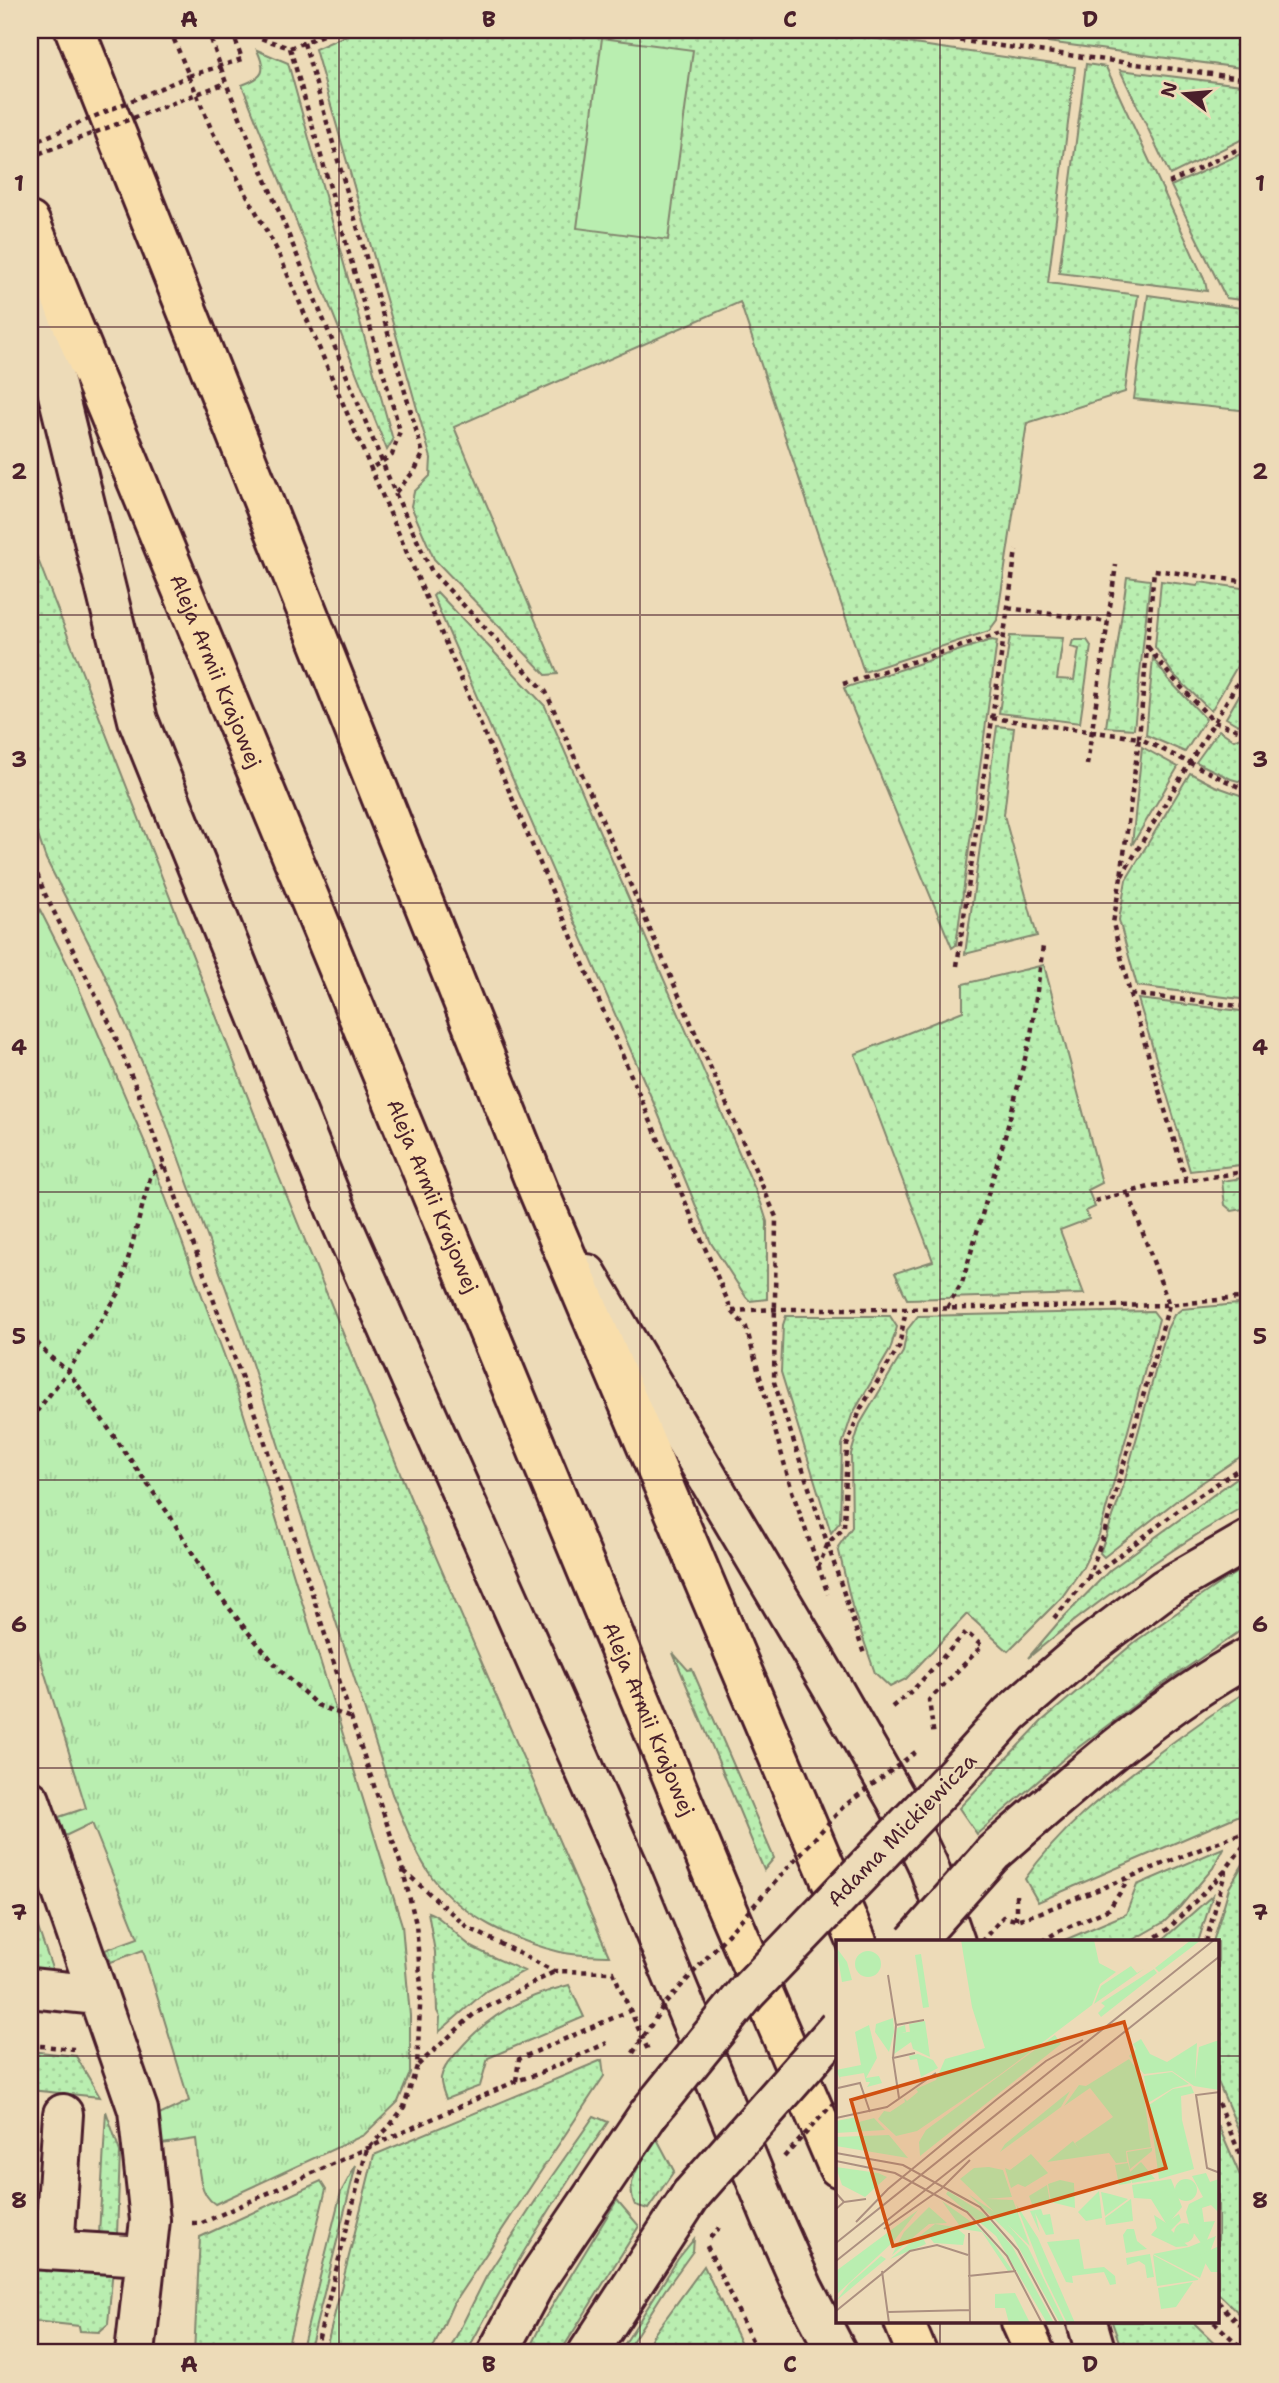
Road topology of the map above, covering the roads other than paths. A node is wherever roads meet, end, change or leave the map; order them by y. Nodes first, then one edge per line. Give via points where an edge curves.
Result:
1 (75, 30) edge
2 (30, 222) edge
3 (30, 280) edge
4 (539, 1192) junction
5 (1249, 1540) edge
6 (1249, 1657) edge
7 (30, 1800) edge
8 (856, 1940) edge
9 (916, 1940) edge
10 (954, 1940) edge
11 (30, 1988) edge
12 (98, 1995) junction
13 (836, 2030) edge
14 (63, 2114) dead end
15 (836, 2162) edge
16 (148, 2238) junction
17 (42, 2250) edge
18 (905, 2324) edge
19 (1022, 2324) edge
20 (1088, 2324) edge
21 (135, 2353) edge
22 (497, 2353) edge
23 (588, 2353) edge
24 (837, 2353) edge
25 (918, 2353) edge
26 (1035, 2353) edge
27 (1096, 2353) edge

1 - 4 highway
2 - 15 highway, Aleja Armii Krajowej
3 - 24 street via 138,720 339,1217 628,1867 771,2216
4 - 8 highway
4 - 10 street via 896,1799 928,1865
5 - 22 street, Adama Mickiewicza, bridge via 1164,1589 1010,1714 747,1992 649,2113 537,2279
6 - 9 street, bridge via 1174,1705 1084,1774 993,1853
7 - 12 street
11 - 12 street
12 - 16 street via 138,2110
13 - 23 street, bridge via 691,2195
14 - 17 street
16 - 17 street
16 - 21 street
18 - 25 highway
19 - 26 highway
20 - 27 street

